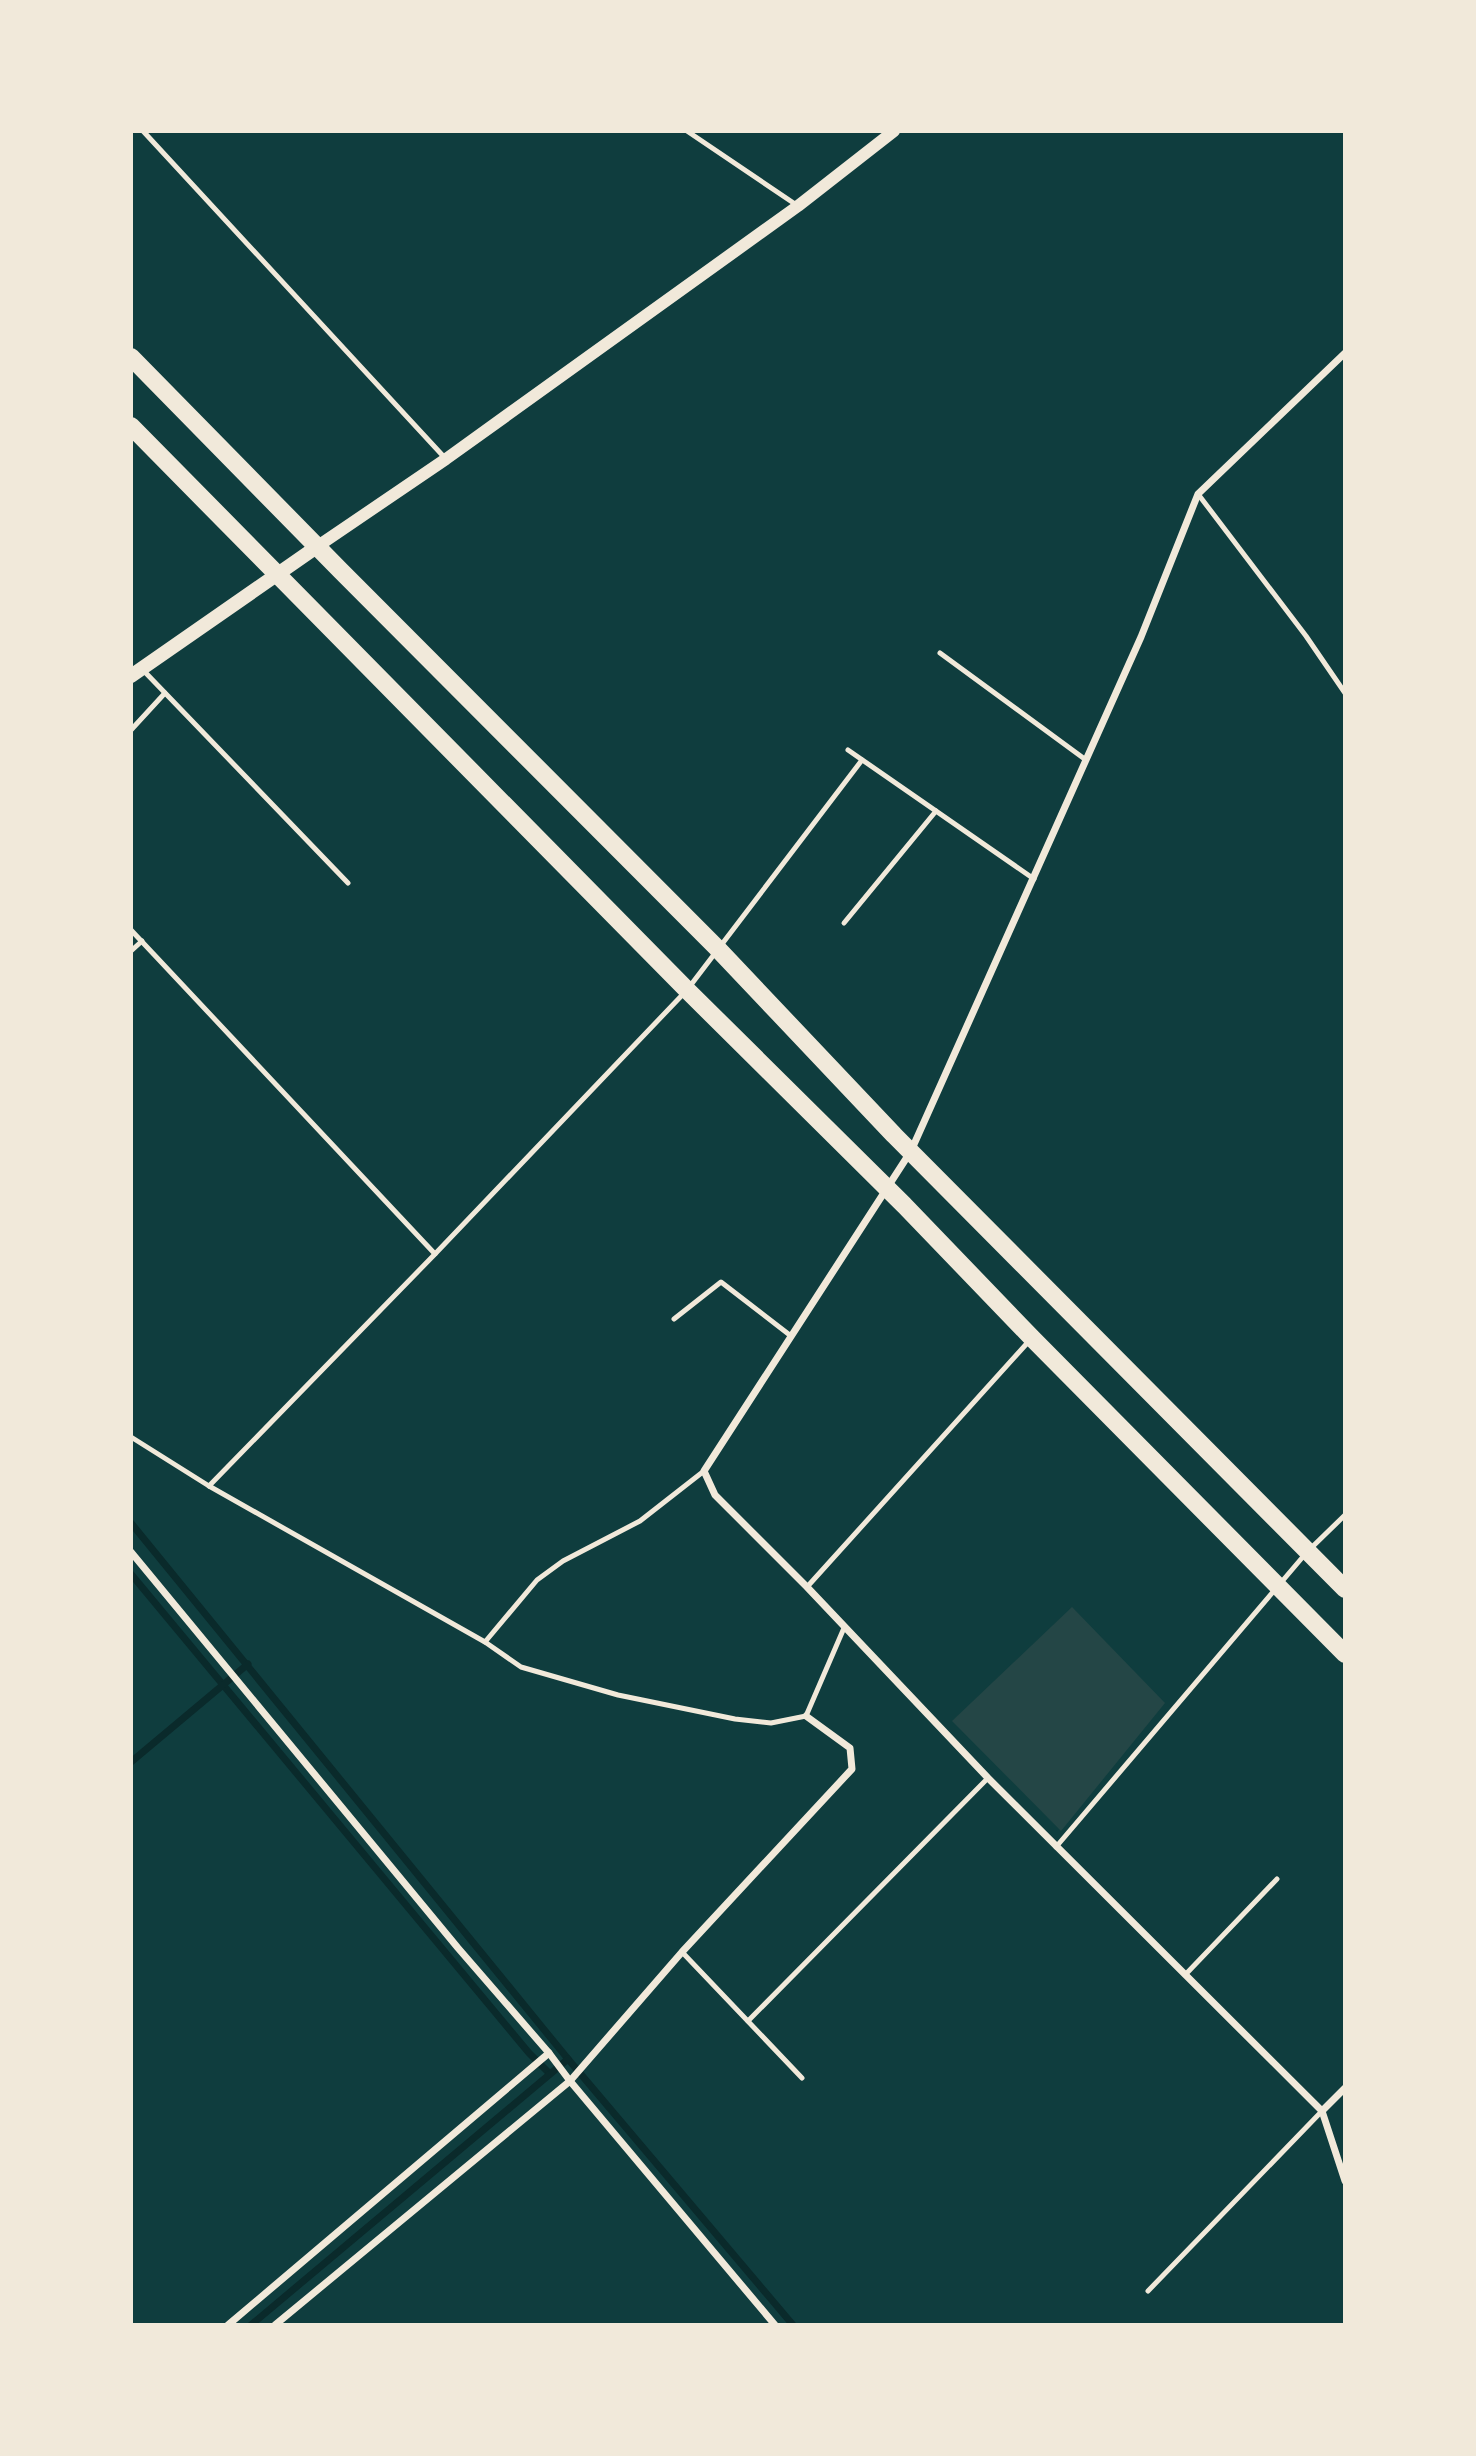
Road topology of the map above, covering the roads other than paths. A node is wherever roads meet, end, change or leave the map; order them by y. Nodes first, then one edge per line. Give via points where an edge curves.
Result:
1 (143, 131) edge
2 (687, 131) edge
3 (888, 133) edge
4 (798, 206) junction
5 (1345, 353) edge
6 (131, 357) edge
7 (131, 426) edge
8 (446, 459) junction
9 (1198, 494) junction
10 (318, 546) junction
11 (277, 573) junction
12 (940, 653) dead end
13 (136, 673) edge
14 (165, 693) junction
15 (1345, 693) edge
16 (131, 730) edge
17 (848, 750) dead end
18 (862, 760) junction
19 (1086, 760) junction
20 (936, 811) junction
21 (1034, 879) junction
22 (348, 883) dead end
23 (844, 923) dead end
24 (131, 930) edge
25 (142, 941) junction
26 (717, 948) junction
27 (131, 951) edge
28 (687, 990) junction
29 (911, 1150) junction
30 (887, 1188) junction
31 (435, 1254) junction
32 (674, 1319) dead end
33 (791, 1336) junction
34 (1032, 1338) junction
35 (131, 1437) edge
36 (704, 1471) junction
37 (209, 1486) junction
38 (1345, 1515) edge
39 (131, 1552) edge
40 (1307, 1552) junction
41 (1278, 1586) junction
42 (807, 1587) junction
43 (1345, 1590) edge
44 (844, 1628) junction
45 (485, 1642) junction
46 (1345, 1654) edge
47 (806, 1716) junction
48 (988, 1778) junction
49 (1056, 1847) junction
50 (1277, 1879) dead end
51 (682, 1952) junction
52 (1185, 1975) junction
53 (748, 2021) junction
54 (549, 2053) junction
55 (802, 2078) dead end
56 (570, 2081) junction
57 (1345, 2088) edge
58 (1322, 2111) junction
59 (1345, 2181) edge
60 (1148, 2291) dead end
61 (228, 2325) edge
62 (275, 2325) edge
63 (775, 2325) edge

1 - 8 lane
2 - 4 lane
3 - 4 street
4 - 8 street
5 - 9 street
6 - 10 main road
7 - 11 main road
8 - 10 street
9 - 15 lane
9 - 19 street
10 - 11 main road
10 - 26 main road
11 - 13 main road
11 - 28 main road
12 - 19 lane
13 - 14 lane
14 - 16 lane
14 - 22 lane
17 - 18 lane
18 - 20 lane
18 - 26 lane
19 - 21 street
20 - 21 lane
20 - 23 lane
21 - 29 street
24 - 25 lane
25 - 27 lane
25 - 31 lane
26 - 28 lane
26 - 29 main road
28 - 30 main road
28 - 31 lane
29 - 30 street
29 - 40 main road
30 - 33 street
30 - 34 main road
31 - 37 lane
32 - 33 lane via 721,1282
33 - 36 street
34 - 41 main road
34 - 42 lane
35 - 37 lane
36 - 42 street via 715,1495
36 - 45 lane via 640,1521 563,1561 537,1580
37 - 45 lane
38 - 40 lane
39 - 54 street
40 - 41 lane
40 - 43 main road
41 - 46 main road
41 - 49 lane
42 - 44 street
44 - 47 lane
44 - 48 street
45 - 47 lane via 521,1667 618,1695 735,1719 771,1723
47 - 51 street via 850,1748 852,1769
48 - 49 street
48 - 53 lane
49 - 52 street
50 - 52 lane
51 - 53 lane
51 - 56 street
52 - 58 street
53 - 55 lane
54 - 56 street
54 - 61 street
56 - 62 street
56 - 63 street
57 - 58 street
58 - 59 street
58 - 60 lane

